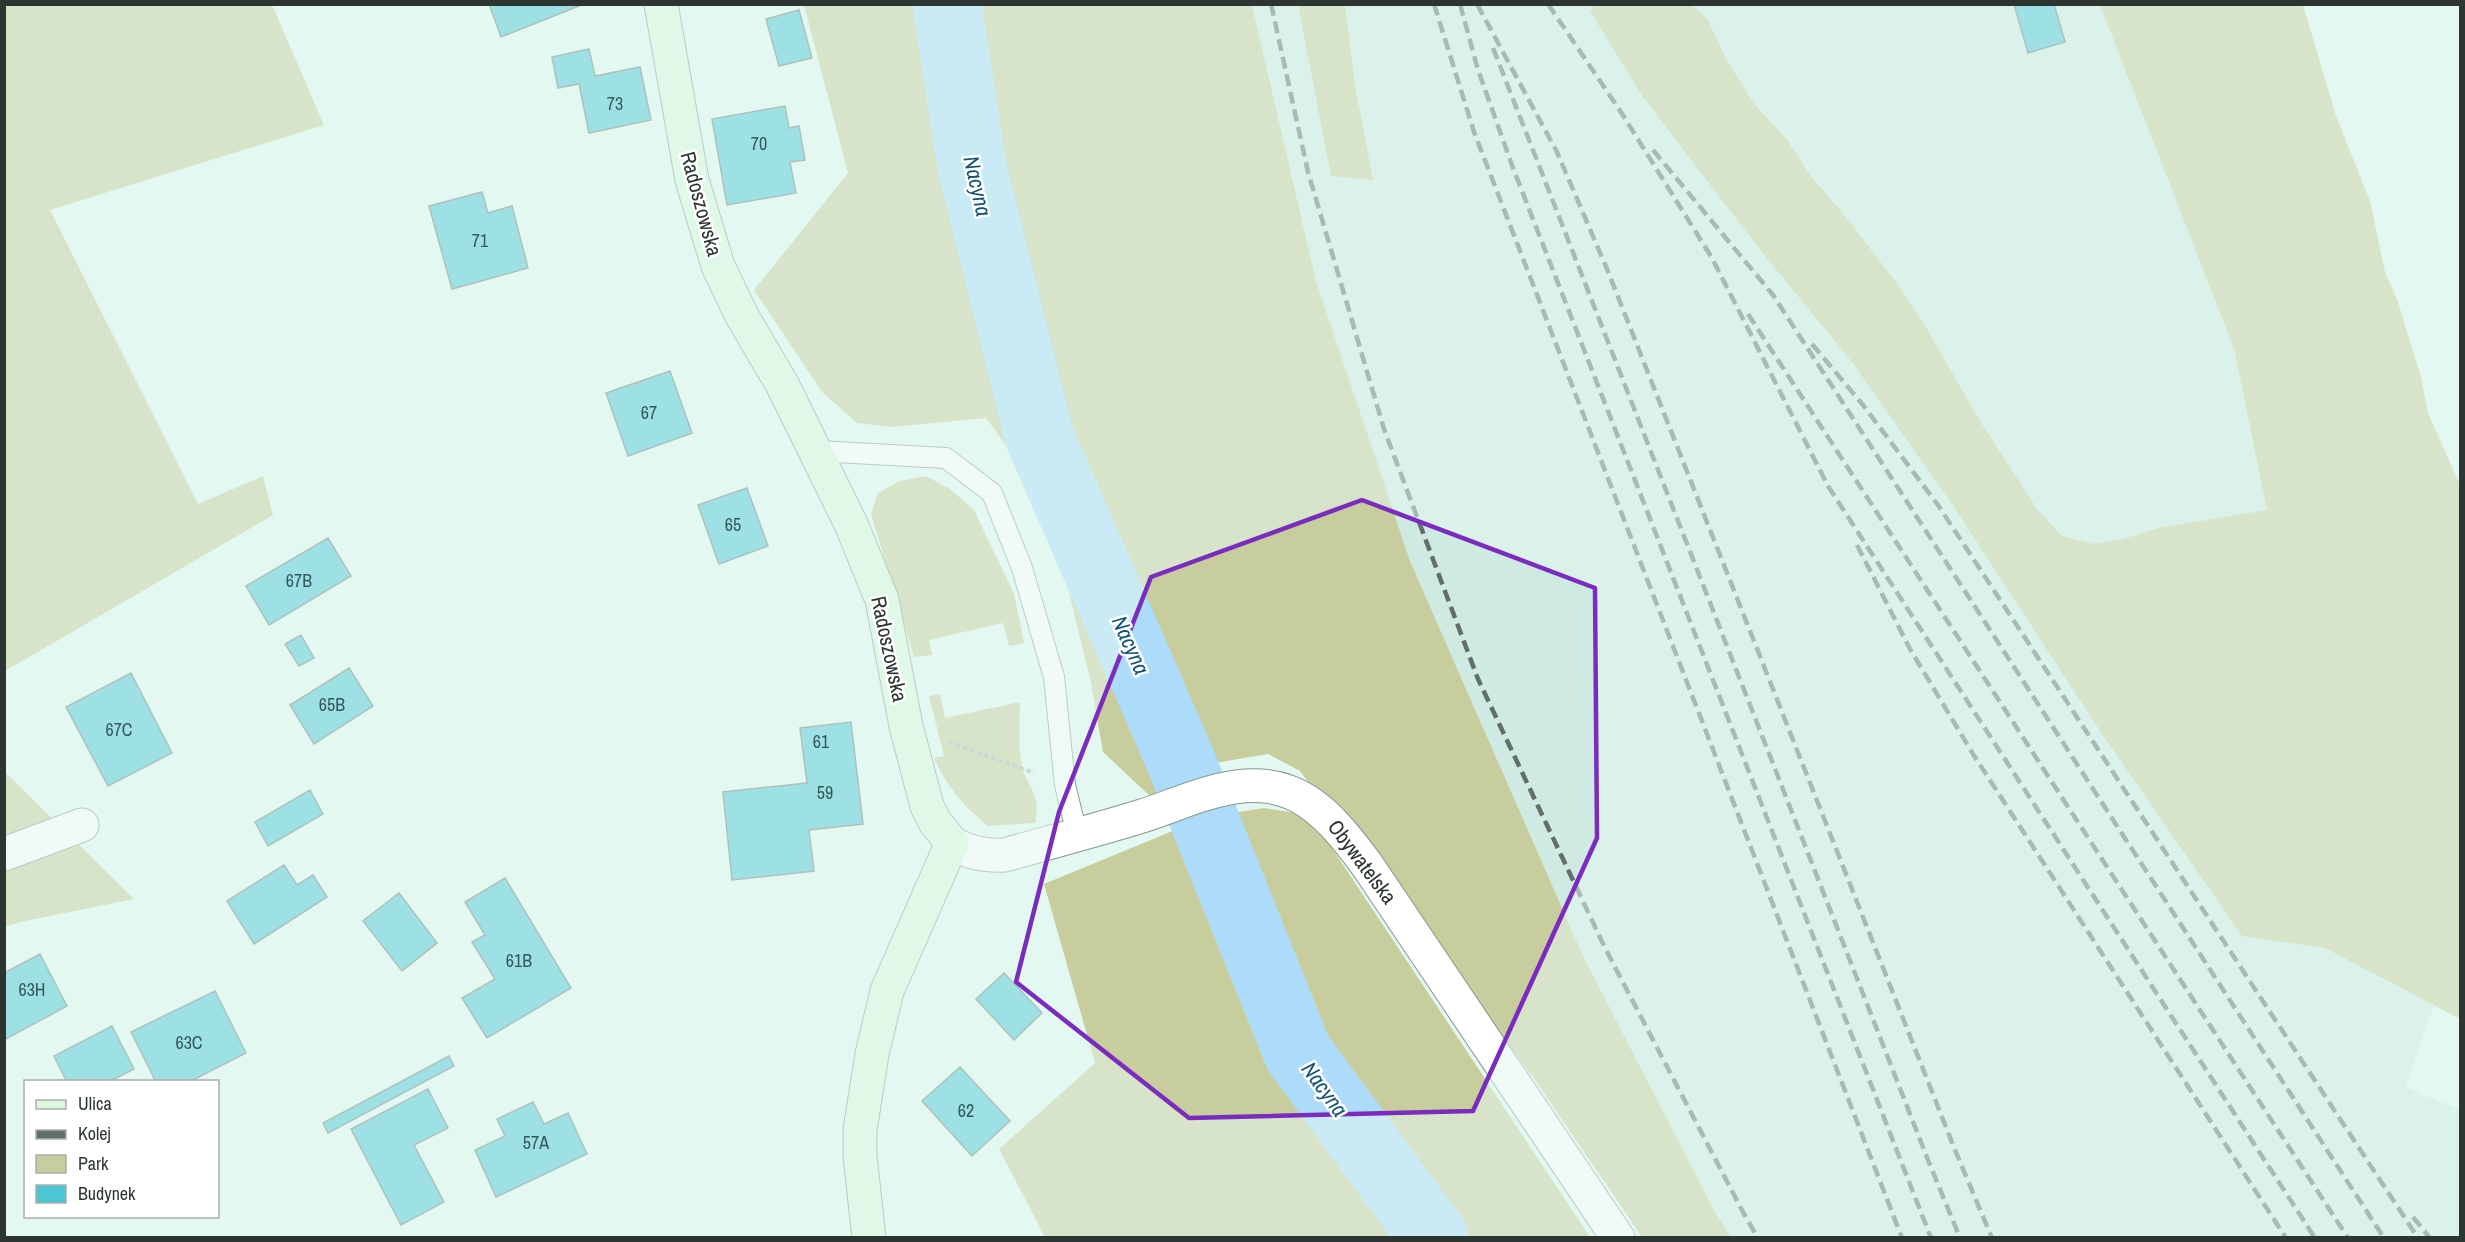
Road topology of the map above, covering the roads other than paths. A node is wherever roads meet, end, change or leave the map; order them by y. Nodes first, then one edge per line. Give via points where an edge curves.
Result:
1 (661, 4) edge
2 (817, 451) junction
3 (82, 825) dead end
4 (1077, 834) junction
5 (951, 843) junction
6 (4, 854) edge
7 (869, 1238) edge
8 (1618, 1238) edge

1 - 2 street, Radoszowska via 692,180 718,266
2 - 4 lane via 946,458 992,493 1022,568 1054,677 1065,785
2 - 5 street, Radoszowska via 882,600 906,726 927,806
3 - 6 street
4 - 5 street, Obywatelska via 1005,855 966,852
4 - 8 street, Obywatelska via 1243,786 1269,787 1320,808 1367,865
5 - 7 street via 888,991 872,1054 860,1130

